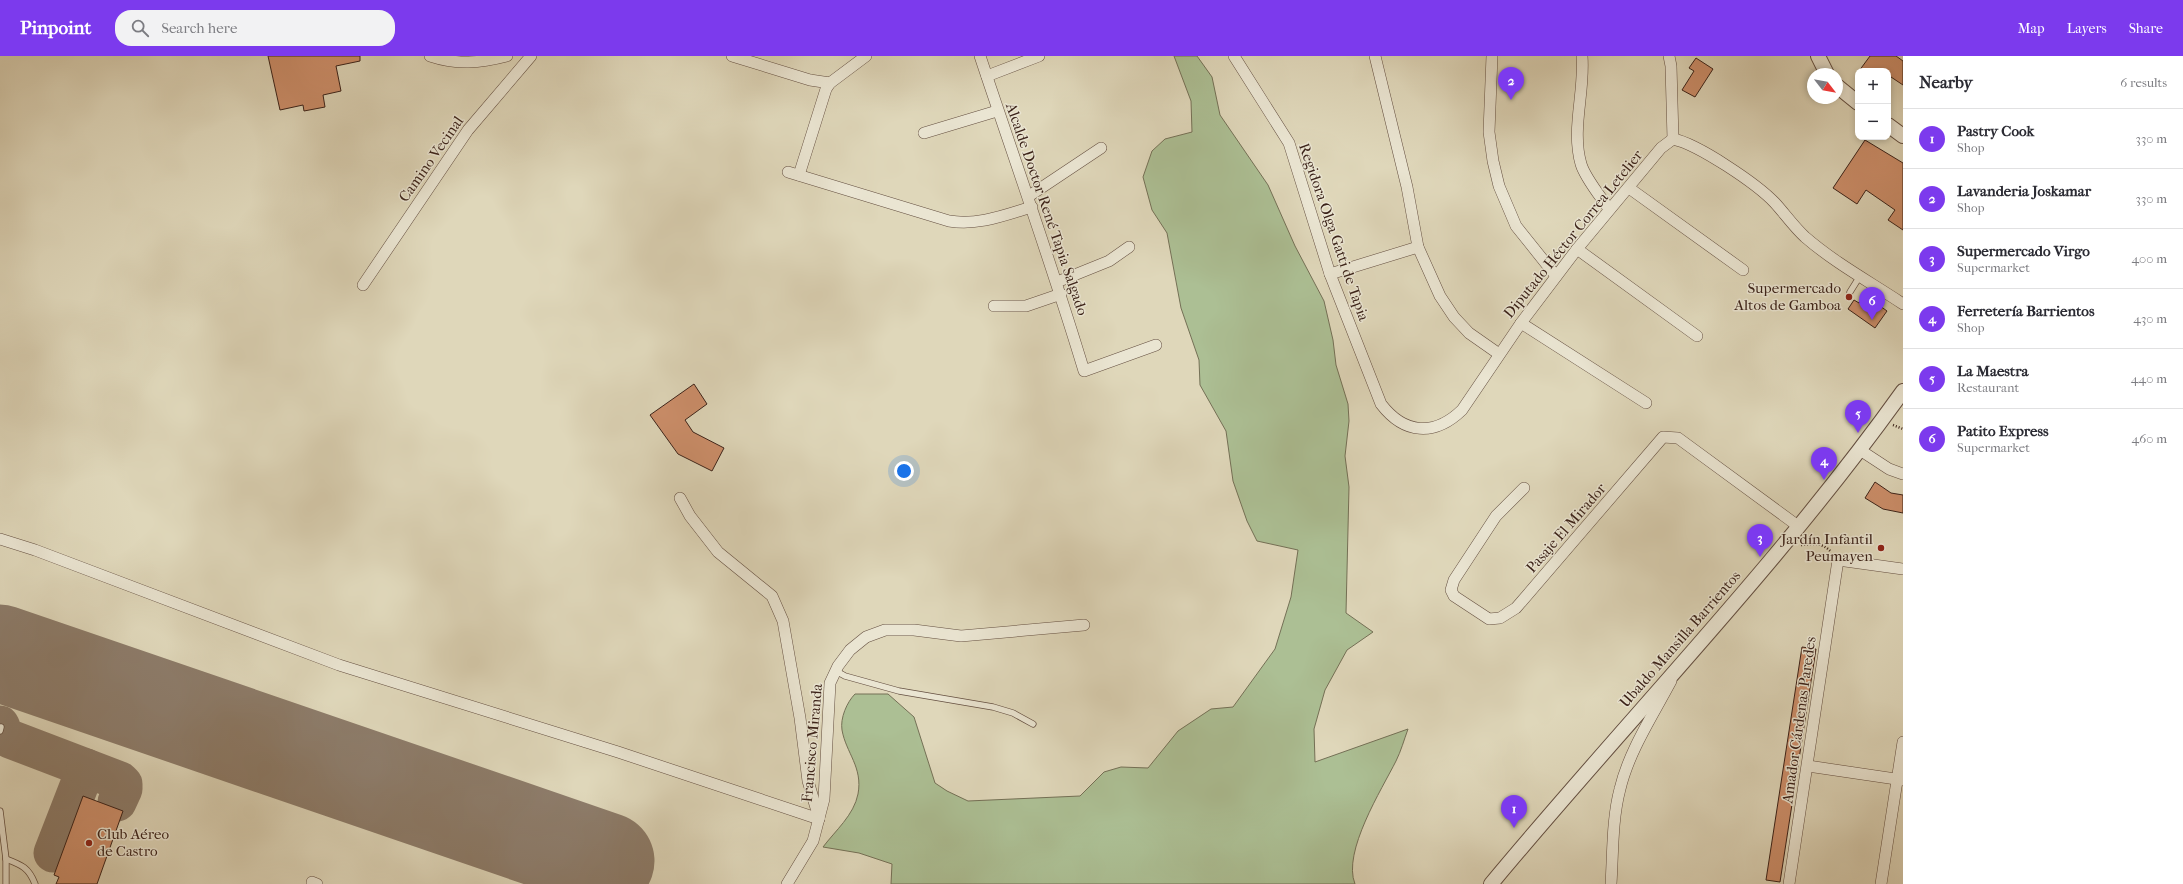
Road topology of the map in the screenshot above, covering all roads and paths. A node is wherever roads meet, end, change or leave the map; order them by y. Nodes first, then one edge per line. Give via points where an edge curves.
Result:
1 (430, 56) edge
2 (507, 56) edge
3 (531, 56) edge
4 (732, 56) edge
5 (866, 56) edge
6 (980, 56) edge
7 (1039, 56) edge
8 (1234, 56) edge
9 (1375, 56) edge
10 (1492, 56) edge
11 (1582, 56) edge
12 (1669, 56) edge
13 (1818, 56) edge
14 (761, 60) edge
15 (1825, 68) edge
16 (987, 76) junction
17 (830, 83) junction
18 (1843, 91) edge
19 (1855, 101) edge
20 (997, 111) junction
21 (1891, 127) edge
22 (924, 133) dead end
23 (1903, 136) edge
24 (1673, 139) junction
25 (1101, 148) dead end
26 (788, 172) dead end
27 (799, 175) junction
28 (1628, 188) junction
29 (1029, 196) junction
30 (1032, 207) junction
31 (1609, 209) junction
32 (1129, 247) dead end
33 (1418, 247) junction
34 (1577, 249) junction
35 (1743, 270) dead end
36 (1330, 274) junction
37 (1556, 276) junction
38 (1860, 276) junction
39 (1058, 282) junction
40 (363, 286) dead end
41 (1850, 292) dead end
42 (1061, 294) junction
43 (1903, 304) edge
44 (994, 306) dead end
45 (1521, 323) junction
46 (1697, 336) dead end
47 (1156, 345) dead end
48 (1499, 354) junction
49 (1903, 391) edge
50 (1646, 402) dead end
51 (1860, 450) junction
52 (1903, 474) edge
53 (1524, 488) dead end
54 (680, 498) dead end
55 (1798, 526) junction
56 (0, 539) edge
57 (1782, 546) junction
58 (1838, 560) junction
59 (1903, 569) edge
60 (1084, 625) dead end
61 (836, 671) junction
62 (1676, 673) junction
63 (1033, 724) dead end
64 (1903, 742) edge
65 (1808, 766) junction
66 (1900, 779) edge
67 (0, 811) edge
68 (820, 820) junction
69 (6, 859) junction
70 (6, 884) edge
71 (35, 884) edge
72 (312, 884) edge
73 (317, 884) edge
74 (787, 884) edge
75 (1491, 884) edge
76 (1611, 884) edge
77 (1789, 884) edge
78 (1882, 884) edge

1 - 2 street via 442,60 481,63
3 - 40 street, Camino Vecinal via 468,130
4 - 14 street
5 - 17 street
6 - 16 street, Alcalde Doctor René Tapia Salgado
7 - 16 street
8 - 36 street, Regidora Olga Gatti de Tapia via 1289,143
9 - 33 street via 1407,187
10 - 37 street via 1489,132 1499,186 1516,226
11 - 31 street via 1576,137 1582,166
12 - 24 street
13 - 15 street
14 - 17 street via 815,82
16 - 20 street, Alcalde Doctor René Tapia Salgado
17 - 27 street via 822,100
18 - 19 street
20 - 22 street
20 - 29 street, Alcalde Doctor René Tapia Salgado
21 - 23 street
24 - 28 street, Diputado Héctor Correa Letelier via 1661,148
24 - 38 street via 1685,141 1736,173 1774,202 1804,236
25 - 29 street
26 - 27 street
27 - 30 street via 949,221 963,223 978,222
28 - 31 street, Diputado Héctor Correa Letelier
28 - 35 street
29 - 30 street, Alcalde Doctor René Tapia Salgado
30 - 39 street, Alcalde Doctor René Tapia Salgado
31 - 34 street, Diputado Héctor Correa Letelier
32 - 39 street via 1109,261
33 - 36 street
33 - 48 street via 1440,296 1454,317 1469,333
34 - 37 street, Diputado Héctor Correa Letelier
34 - 46 street
36 - 48 street, Regidora Olga Gatti de Tapia via 1381,404 1388,413 1406,426 1416,429 1453,419 1462,410
37 - 45 street, Diputado Héctor Correa Letelier
38 - 41 lane
38 - 43 street
39 - 42 street, Alcalde Doctor René Tapia Salgado
42 - 44 street via 1026,306
42 - 47 street, Alcalde Doctor René Tapia Salgado via 1084,371
45 - 48 street, Diputado Héctor Correa Letelier
45 - 50 street
49 - 51 street, Ubaldo Mansilla Barrientos
51 - 52 street via 1889,469
51 - 55 street, Ubaldo Mansilla Barrientos
53 - 55 street, Pasaje El Mirador via 1496,516 1454,580 1451,590 1454,596 1489,618 1500,618 1516,608 1663,437 1678,438
54 - 68 street via 690,516 718,552 772,596 783,621 808,781
55 - 57 street, Ubaldo Mansilla Barrientos
56 - 68 street via 339,665 618,752
57 - 58 path via 1819,544 1826,547
57 - 62 street, Ubaldo Mansilla Barrientos
58 - 59 street
58 - 65 street, Amador Cárdenas Paredes
60 - 61 street, Francisco Miranda via 961,636 914,630 885,630 866,637 850,650
61 - 63 lane via 845,676 899,690 993,707 1013,713
61 - 68 street, Francisco Miranda via 830,683 824,799
62 - 75 street, Ubaldo Mansilla Barrientos via 1546,818
62 - 76 street via 1632,757 1620,788
64 - 66 street
65 - 66 street
65 - 77 street, Amador Cárdenas Paredes
66 - 78 street
67 - 69 lane
68 - 74 street, Francisco Miranda via 813,841
69 - 70 lane
69 - 71 lane via 28,869
72 - 73 street

